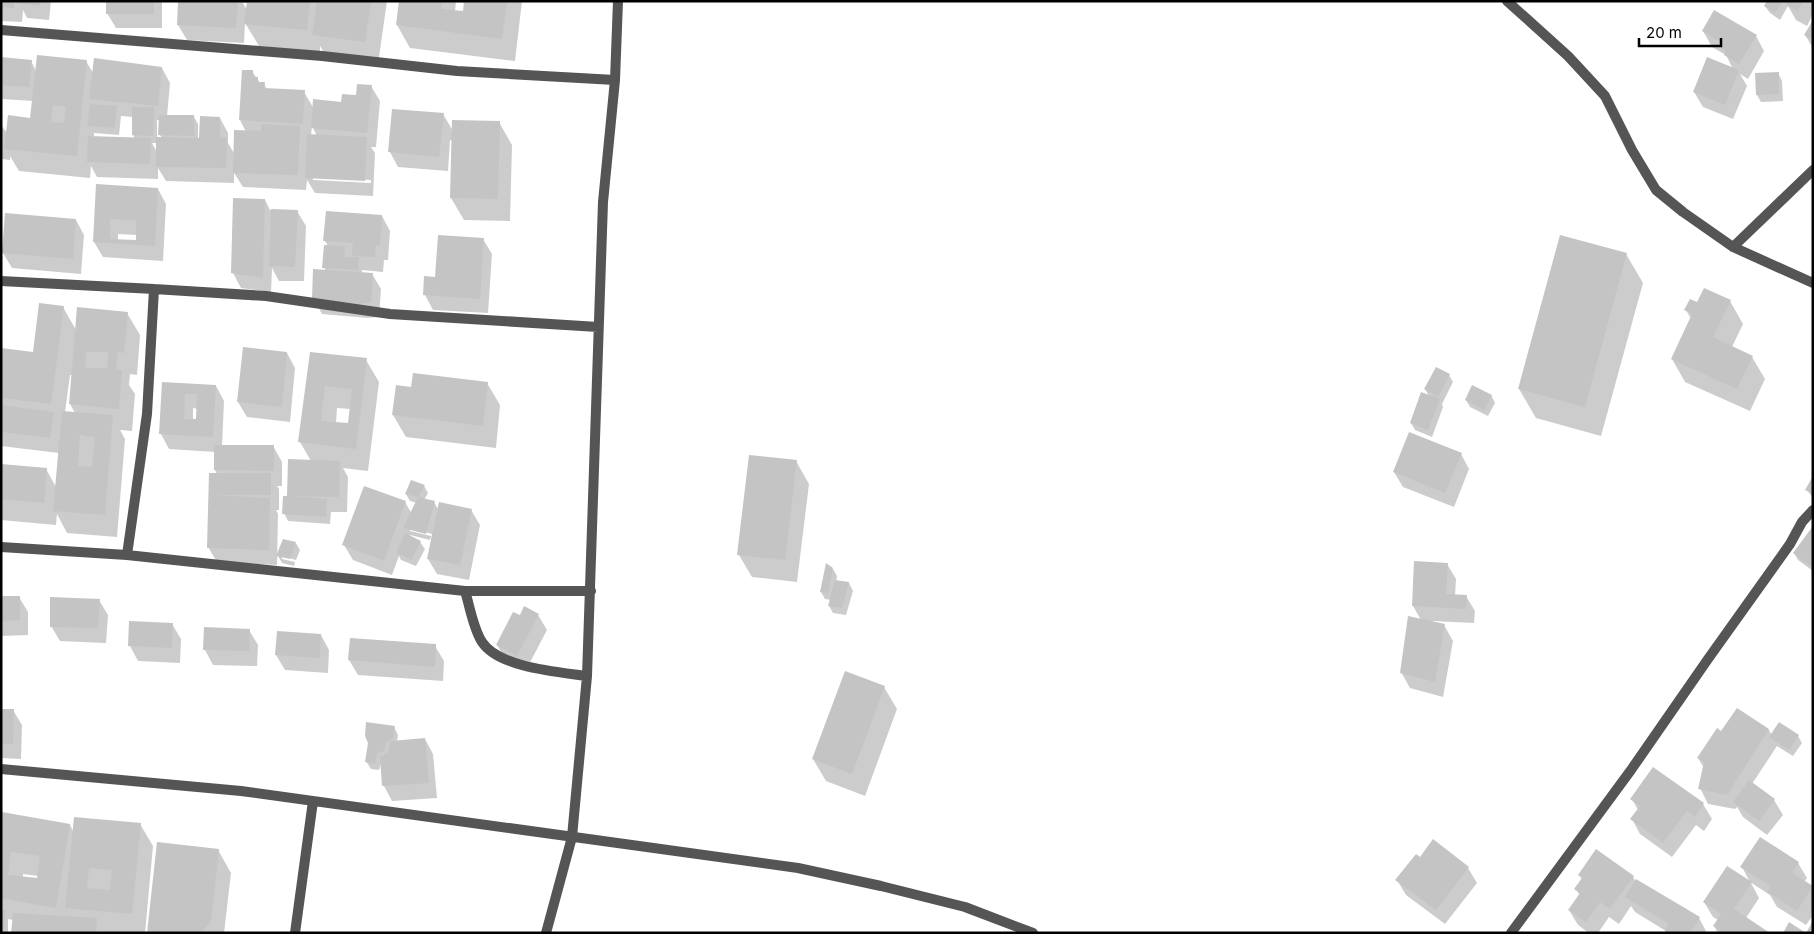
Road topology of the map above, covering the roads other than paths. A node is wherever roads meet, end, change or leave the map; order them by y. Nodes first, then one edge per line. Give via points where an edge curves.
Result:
1 (618, 1) edge
2 (1507, 1) edge
3 (1, 30) edge
4 (615, 80) junction
5 (1813, 170) edge
6 (1732, 246) junction
7 (1, 281) edge
8 (1813, 284) edge
9 (154, 288) junction
10 (598, 327) junction
11 (1813, 510) edge
12 (1, 547) edge
13 (127, 555) junction
14 (465, 591) junction
15 (591, 591) junction
16 (588, 676) junction
17 (1, 769) edge
18 (313, 801) junction
19 (572, 837) junction
20 (295, 933) edge
21 (546, 933) edge
22 (1033, 933) edge
23 (1511, 933) edge

1 - 4 street
2 - 6 street via 1568,56 1606,96 1656,190
3 - 4 street via 313,55 457,71
4 - 10 street via 603,202
5 - 6 street
6 - 8 street
7 - 9 street
9 - 10 street via 266,296 390,314
9 - 13 street via 148,414
10 - 15 street
11 - 23 street via 1631,770
12 - 13 street
13 - 14 street
14 - 15 street
14 - 16 street via 483,644 501,658 524,666
15 - 16 street
16 - 19 street
17 - 18 street via 241,791
18 - 19 street
18 - 20 street
19 - 21 street
19 - 22 street via 798,868 965,907

